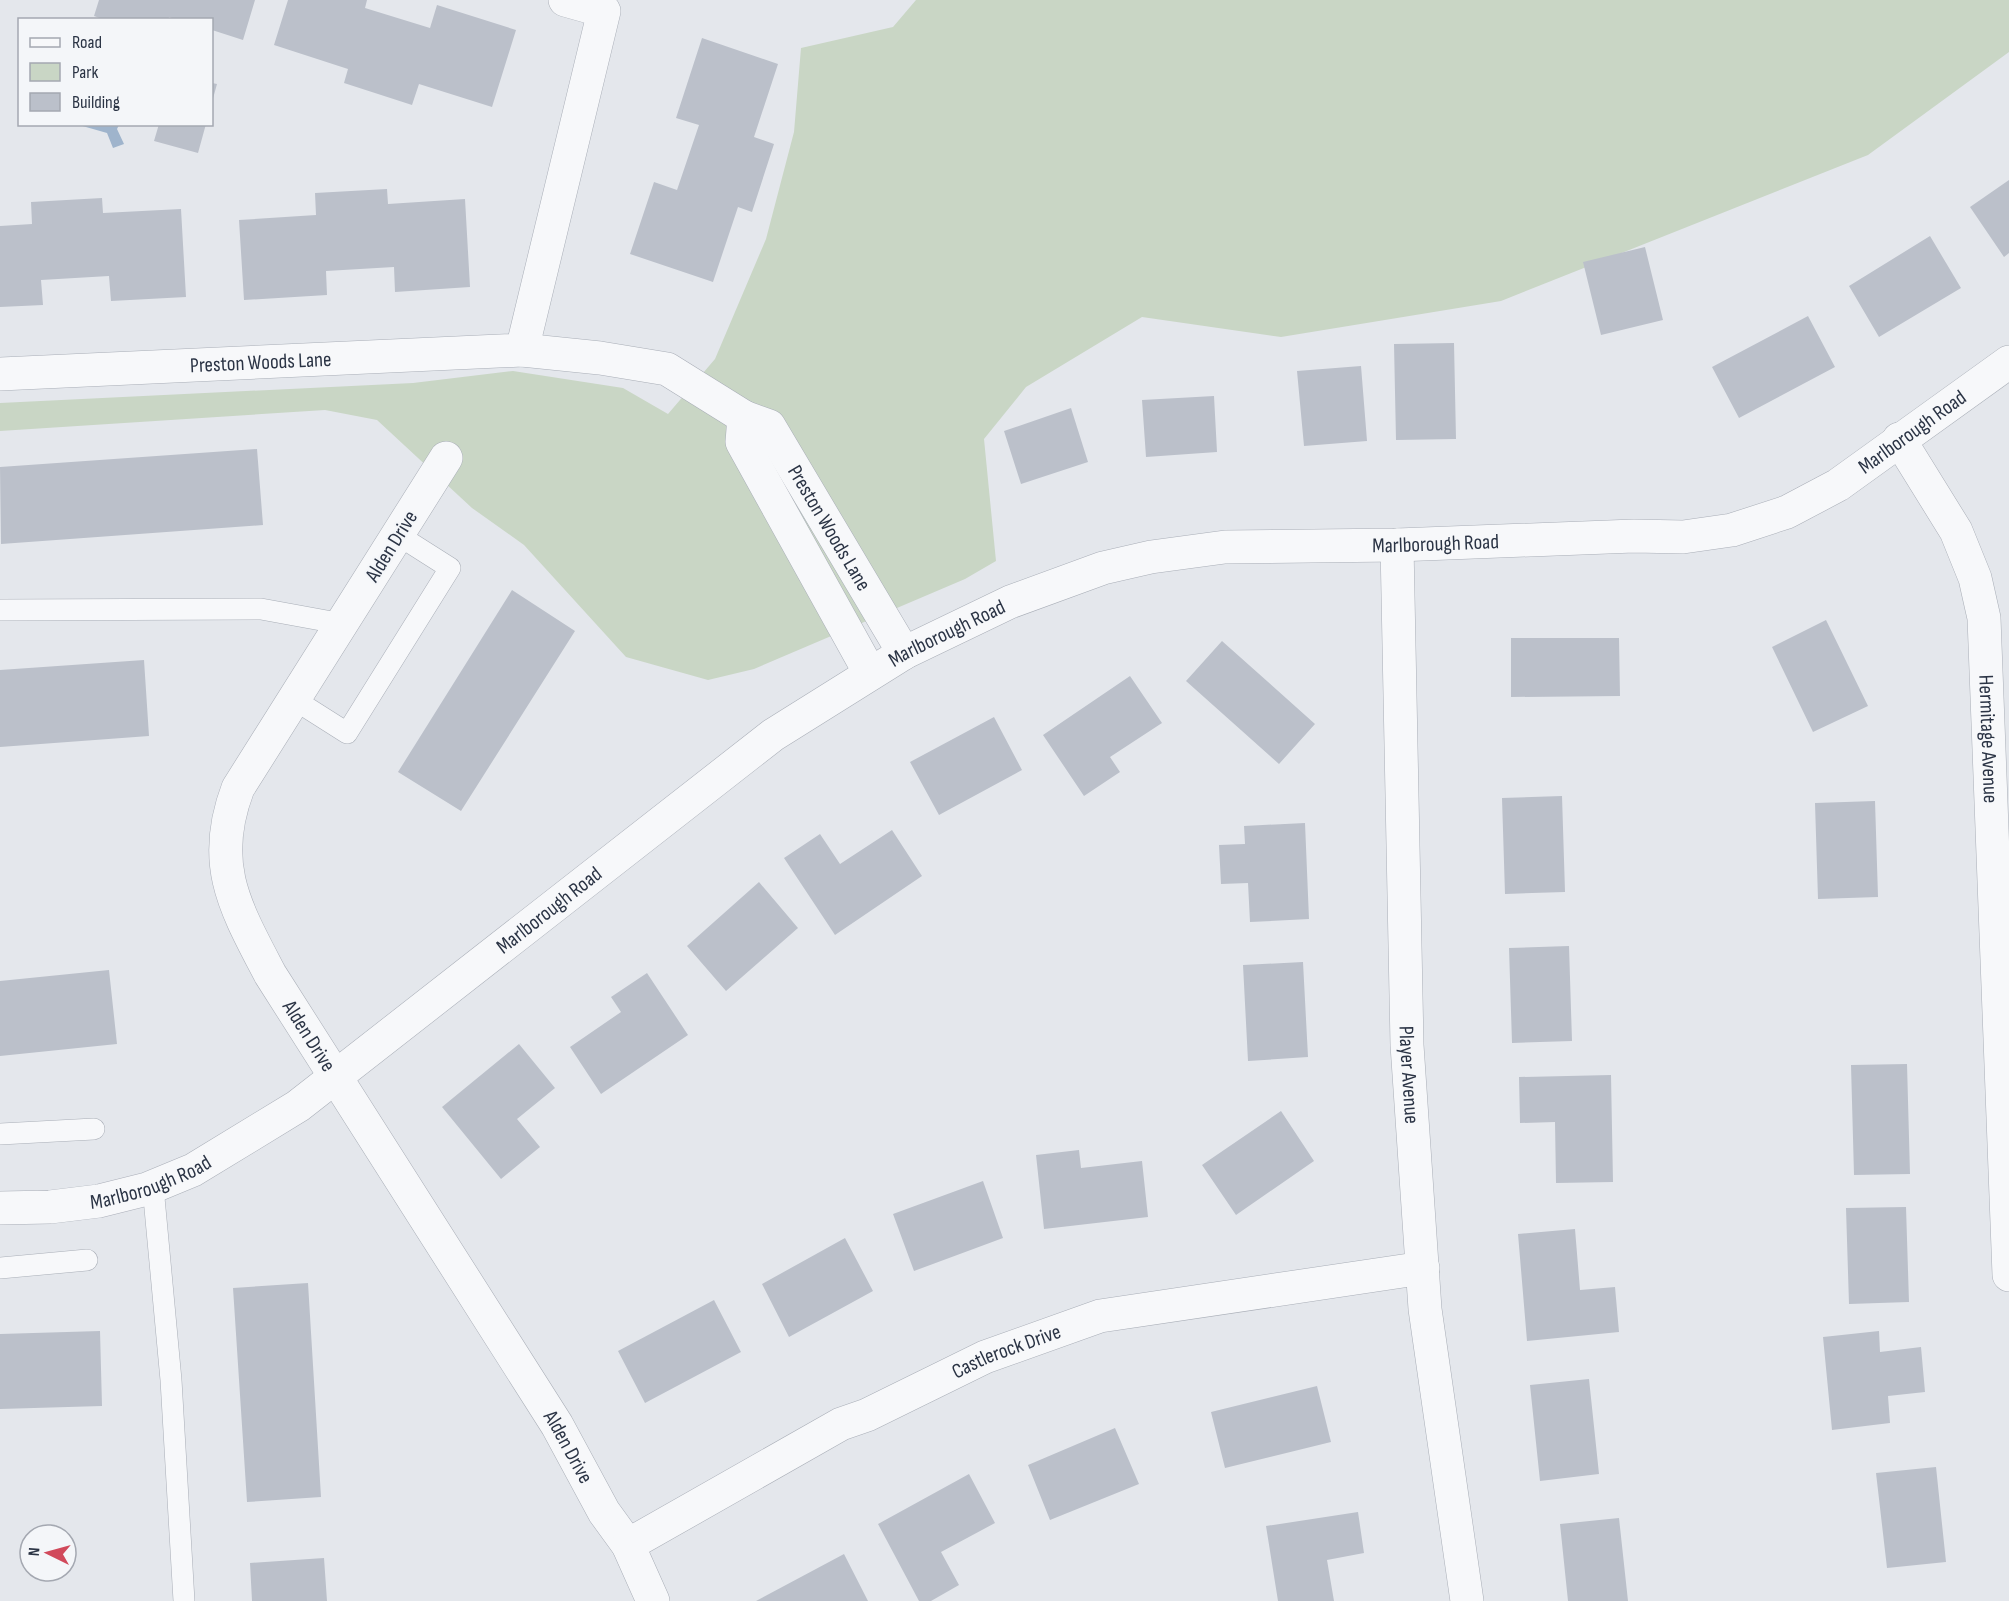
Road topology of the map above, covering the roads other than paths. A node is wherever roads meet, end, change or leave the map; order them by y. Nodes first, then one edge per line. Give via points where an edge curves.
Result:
1 (565, 0) edge
2 (522, 350) junction
3 (2009, 362) edge
4 (0, 374) edge
5 (744, 417) junction
6 (1899, 439) junction
7 (446, 458) dead end
8 (398, 535) junction
9 (1397, 545) junction
10 (0, 610) edge
11 (343, 624) junction
12 (904, 653) junction
13 (870, 673) junction
14 (295, 700) junction
15 (337, 1076) junction
16 (94, 1129) dead end
17 (0, 1134) edge
18 (153, 1187) junction
19 (0, 1208) edge
20 (87, 1260) dead end
21 (0, 1268) edge
22 (1423, 1268) junction
23 (2009, 1275) edge
24 (628, 1545) junction
25 (184, 1601) edge
26 (653, 1601) edge
27 (1467, 1601) edge

1 - 2 street via 604,11
2 - 4 street, Preston Woods Lane
2 - 5 street, Preston Woods Lane via 667,369
3 - 6 street, Marlborough Road
5 - 12 street, Preston Woods Lane via 769,426
5 - 13 street, Preston Woods Lane via 742,442
6 - 9 street, Marlborough Road via 1827,490 1787,512 1732,530 1683,537
6 - 23 street, Hermitage Avenue via 1956,531 1975,578 1984,618
7 - 8 street, Alden Drive
8 - 11 street, Alden Drive
8 - 14 lane via 450,568 347,733
9 - 12 street, Marlborough Road via 1225,547 1151,556 1103,568 1010,602
9 - 22 street, Player Avenue via 1407,1045
10 - 11 lane via 261,609
11 - 14 street, Alden Drive
12 - 13 street, Marlborough Road
13 - 15 street, Marlborough Road via 773,735
14 - 15 street, Alden Drive via 238,788 228,819 224,861 236,909 260,955
15 - 18 street, Marlborough Road via 298,1106 193,1170
15 - 24 street, Alden Drive
16 - 17 lane
18 - 19 street, Marlborough Road via 99,1201
18 - 25 lane via 171,1380
20 - 21 lane
22 - 24 street, Castlerock Drive via 1090,1320 985,1357 841,1424
22 - 27 street, Player Avenue via 1425,1309
24 - 26 street, Alden Drive

